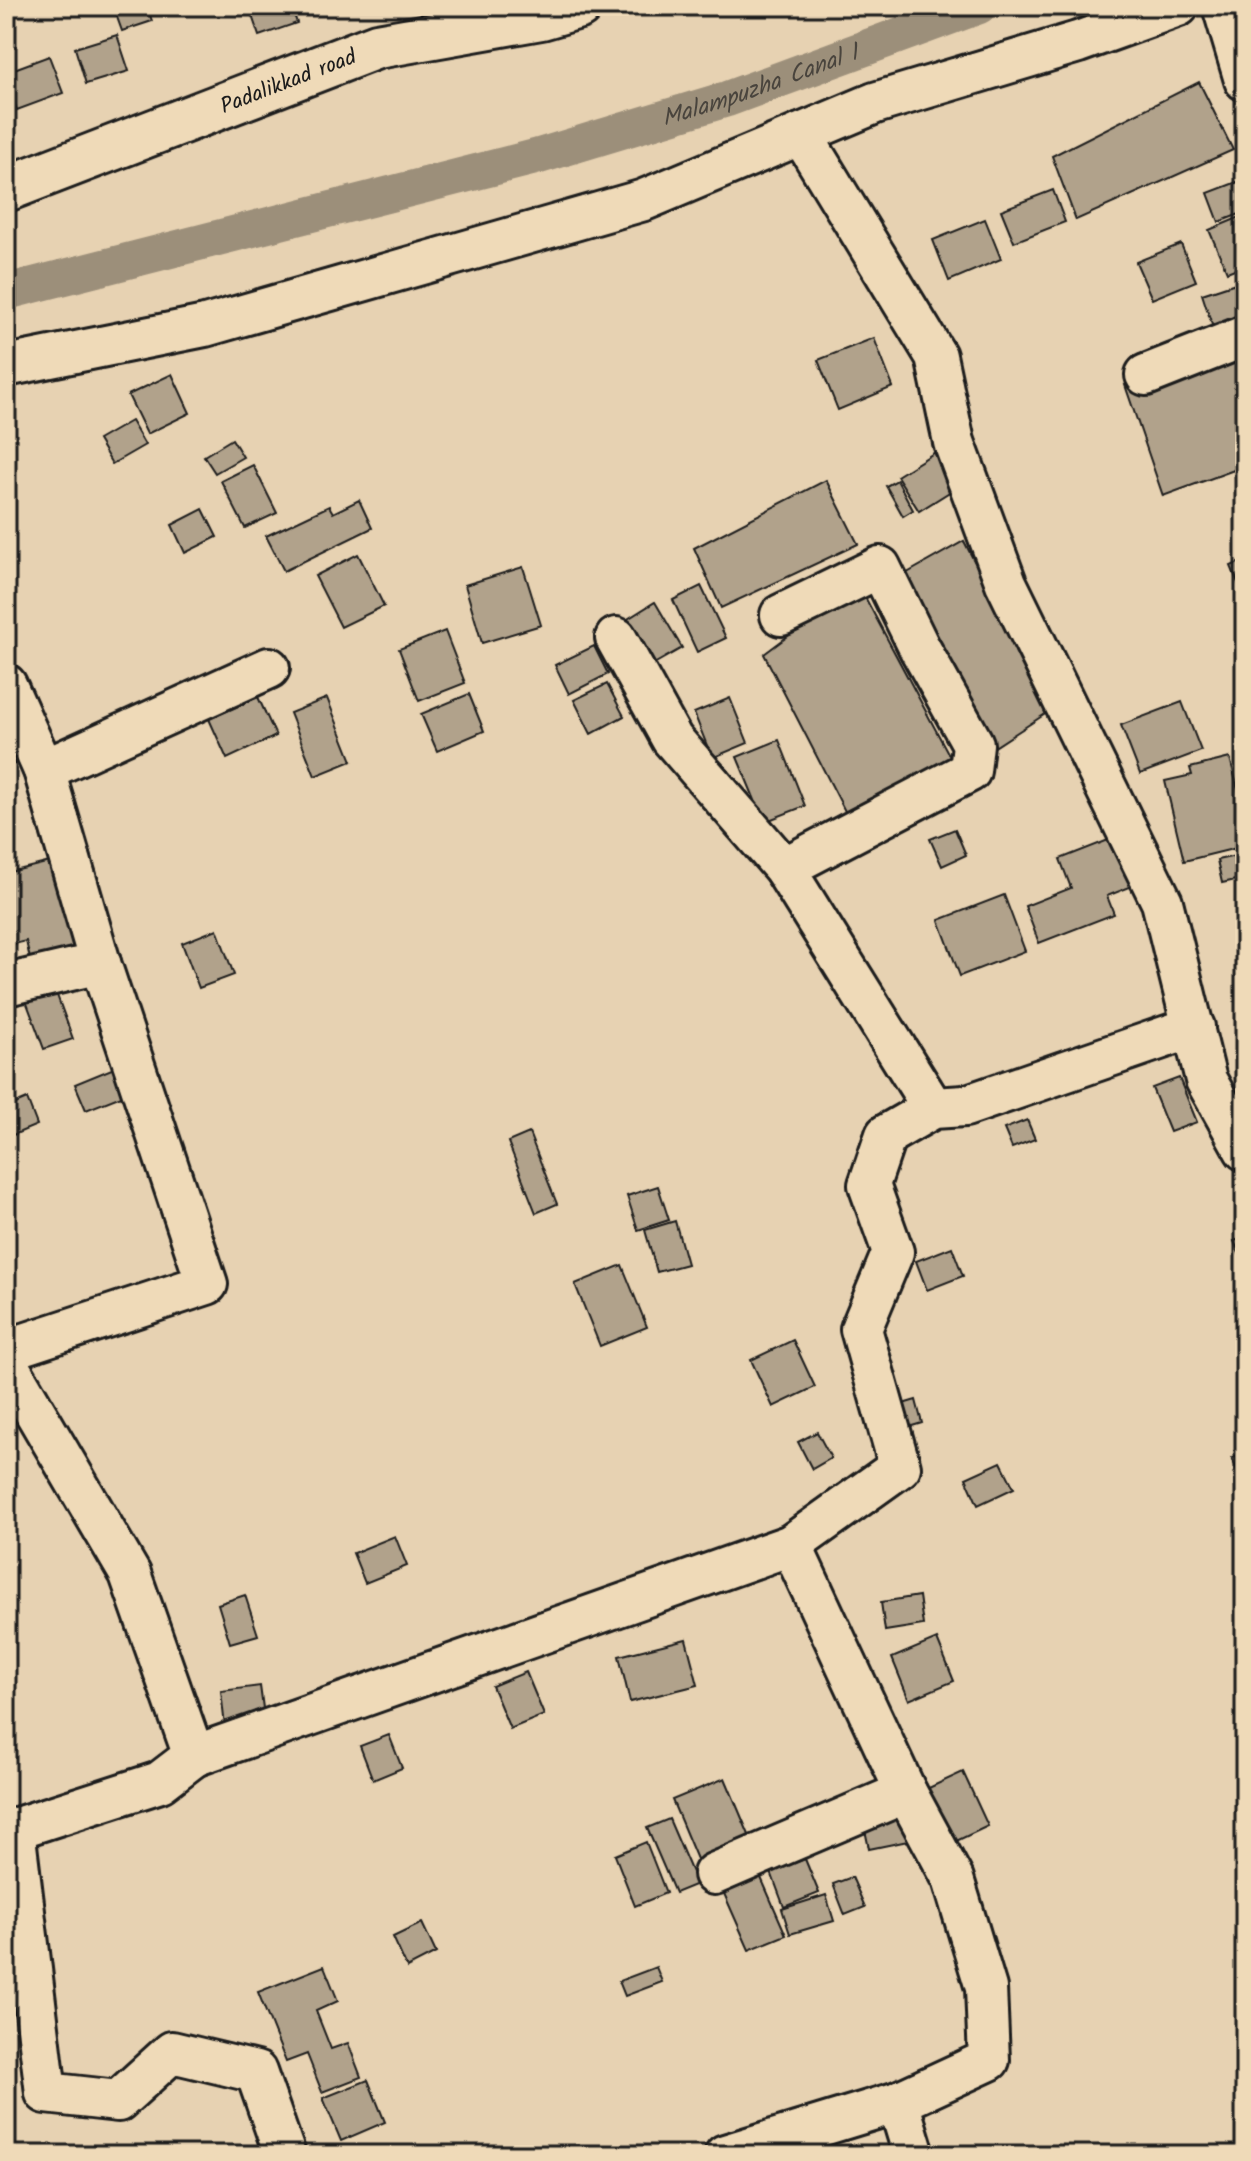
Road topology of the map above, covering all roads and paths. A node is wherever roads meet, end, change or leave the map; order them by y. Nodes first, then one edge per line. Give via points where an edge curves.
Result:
1 (579, 6) edge
2 (1178, 6) edge
3 (1223, 6) edge
4 (458, 18) edge
5 (1245, 80) edge
6 (801, 134) junction
7 (6, 189) edge
8 (1245, 336) edge
9 (6, 366) edge
10 (1146, 375) dead end
11 (781, 615) dead end
12 (616, 638) dead end
13 (269, 668) dead end
14 (6, 685) edge
15 (44, 770) junction
16 (784, 868) junction
17 (100, 963) junction
18 (6, 985) edge
19 (1194, 1027) junction
20 (933, 1108) junction
21 (1245, 1150) edge
22 (6, 1350) edge
23 (6, 1362) edge
24 (791, 1545) junction
25 (194, 1756) junction
26 (906, 1792) junction
27 (714, 1874) dead end
28 (898, 2102) junction
29 (285, 2155) edge
30 (725, 2155) edge
31 (914, 2155) edge

1 - 4 street, Padalikkad road via 541,17
2 - 6 street via 875,103
3 - 5 street
4 - 7 street, Padalikkad road
6 - 9 street via 644,200 205,326
6 - 19 street via 936,356 954,442 1006,583 1162,902
8 - 10 street
11 - 16 street via 880,567 973,744 970,771
12 - 16 street via 672,739
13 - 15 street
14 - 15 street
15 - 17 street
16 - 20 street
17 - 18 street
17 - 22 street via 207,1284
19 - 20 street via 965,1106
19 - 21 street via 1206,1080
20 - 24 street via 886,1135 869,1185 893,1252 861,1329 900,1467
23 - 25 street via 130,1574
24 - 25 street
24 - 26 street
25 - 29 street via 160,1782 14,1829 46,2093 118,2101 172,2052 256,2072
26 - 27 street
26 - 28 street via 953,1879 986,1988 989,2060
28 - 30 street
28 - 31 street

